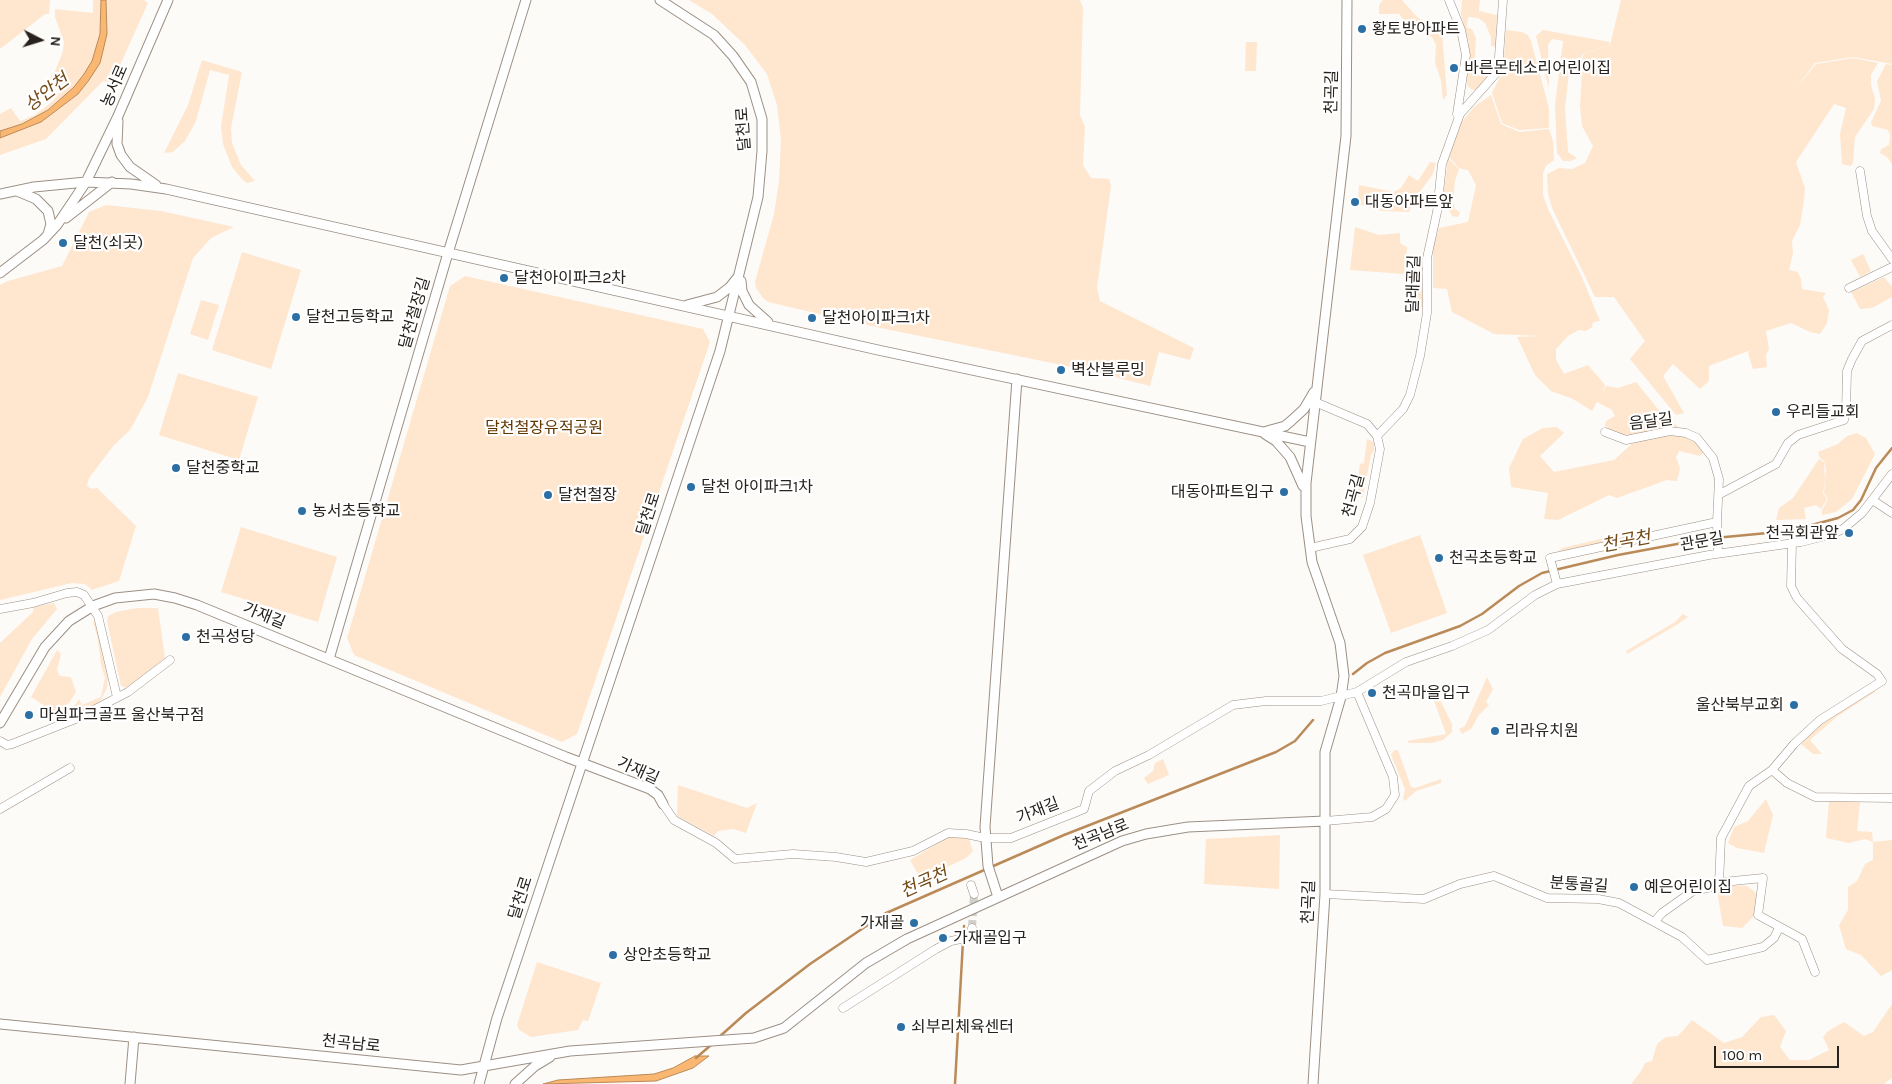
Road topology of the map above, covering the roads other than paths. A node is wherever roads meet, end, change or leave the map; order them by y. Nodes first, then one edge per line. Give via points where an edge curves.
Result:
1 (168, 0) edge
2 (526, 0) edge
3 (660, 0) edge
4 (1347, 0) edge
5 (1449, 0) edge
6 (1503, 0) edge
7 (118, 116) junction
8 (1456, 122) junction
9 (1860, 171) dead end
10 (86, 182) junction
11 (112, 182) junction
12 (166, 189) junction
13 (14, 190) junction
14 (0, 194) edge
15 (57, 225) junction
16 (47, 236) junction
17 (448, 253) junction
18 (1892, 259) edge
19 (1892, 267) edge
20 (740, 273) junction
21 (0, 274) edge
22 (1849, 288) dead end
23 (679, 304) junction
24 (730, 316) junction
25 (1892, 325) edge
26 (778, 327) junction
27 (1017, 379) junction
28 (1317, 384) junction
29 (1315, 402) junction
30 (1260, 431) junction
31 (1605, 432) dead end
32 (1377, 436) junction
33 (1310, 442) junction
34 (1892, 474) edge
35 (1720, 494) junction
36 (1306, 498) junction
37 (1874, 501) junction
38 (1892, 513) edge
39 (1717, 525) junction
40 (1792, 543) junction
41 (1310, 548) junction
42 (1718, 550) junction
43 (1557, 582) junction
44 (93, 606) junction
45 (0, 609) edge
46 (329, 658) junction
47 (170, 660) dead end
48 (1357, 692) junction
49 (117, 697) junction
50 (1341, 697) junction
51 (0, 723) edge
52 (0, 741) edge
53 (581, 763) junction
54 (70, 768) dead end
55 (1772, 770) junction
56 (1892, 798) edge
57 (663, 804) joint
58 (0, 809) edge
59 (1325, 821) junction
60 (985, 838) junction
61 (1719, 883) junction
62 (972, 885) dead end
63 (974, 894) tunnel mouth
64 (1325, 894) junction
65 (998, 897) junction
66 (1655, 921) junction
67 (972, 928) dead end
68 (1779, 928) junction
69 (1815, 972) dead end
70 (843, 1008) dead end
71 (0, 1024) edge
72 (134, 1038) junction
73 (559, 1053) junction
74 (483, 1067) junction
75 (130, 1084) edge
76 (478, 1084) edge
77 (515, 1084) edge
78 (1314, 1084) edge

1 - 7 street, 농서로
2 - 17 street
3 - 20 street, 달천로 via 714,34 744,69 756,94 762,126 760,174
4 - 28 street, 천곡길 via 1346,136
5 - 8 street, 달래골길 via 1461,30 1466,55
6 - 8 street, 달래골길 via 1498,71 1464,108
7 - 10 street, 농서로
7 - 12 street via 117,144 125,162 146,179
8 - 32 street, 달래골길 via 1442,164 1437,212 1427,258 1427,313 1420,356 1407,402
9 - 18 street via 1872,231
10 - 11 street
10 - 13 street
10 - 15 street, 농서로
11 - 12 street
11 - 15 street
12 - 17 street
13 - 14 street
13 - 16 street via 36,198 48,211 51,224
15 - 16 street, 농서로
16 - 21 street, 농서로
17 - 23 street
17 - 46 street, 달천철장길
19 - 22 street
20 - 23 street via 717,297 696,304
20 - 24 street, 달천로
20 - 26 street via 742,291 749,305 758,315
23 - 24 street
24 - 26 street
24 - 53 street, 달천로
25 - 35 street via 1862,341 1852,359 1844,420 1798,435 1788,443 1776,464
26 - 27 street
27 - 30 street
27 - 60 street
28 - 29 street, 천곡길
28 - 30 street via 1309,402 1292,421 1277,429
29 - 32 street via 1361,420
29 - 33 street, 천곡길
30 - 33 street
30 - 36 street via 1290,457 1300,475
31 - 35 street, 음달길 via 1626,440 1670,431 1692,435 1714,458
32 - 41 street, 천곡길 via 1380,449 1377,468 1367,518 1362,527 1345,541
33 - 36 street, 천곡길
34 - 37 street, 관문길
35 - 39 street, 음달길
36 - 41 street
37 - 38 street
37 - 40 street, 관문길 via 1843,530
39 - 42 street, 음달길
39 - 43 street via 1550,558
40 - 42 street, 관문길
40 - 55 street via 1793,592 1842,648 1882,681 1820,720
41 - 50 street, 천곡길 via 1314,574 1340,643 1344,676
42 - 43 street, 관문길
43 - 48 street, 관문길 via 1488,630 1406,662
44 - 45 street via 84,595 76,592
44 - 46 street, 가재길 via 133,595 175,598
44 - 49 street via 103,631
44 - 51 street, 가재길 via 69,621 53,637
46 - 53 street, 가재길
47 - 49 street via 140,685
48 - 50 street, 관문길
48 - 59 street, 천곡남로 via 1393,777 1395,795 1386,809 1372,817
49 - 52 street via 78,718 25,740 10,745
50 - 59 street, 천곡길 via 1324,752
50 - 60 street, 가재길 via 1321,702 1266,701 1233,706 1149,756 1115,771 1089,791 1086,807 1082,810 1011,838
53 - 57 street, 가재길 via 650,789
53 - 74 street, 달천로
54 - 58 street
55 - 56 street via 1815,797
55 - 61 street via 1749,786 1721,838
57 - 60 street, 가재길 via 674,820 716,843 735,859 801,855 866,862 913,850 948,833
59 - 64 street, 천곡길
59 - 65 street, 천곡남로 via 1188,827 1146,834 1104,849
60 - 65 street via 985,852
61 - 66 street via 1712,888 1693,891
61 - 68 street via 1763,878 1758,915
62 - 63 street
64 - 66 street, 분통골길 via 1424,899 1460,884 1494,876 1547,898 1619,902
64 - 78 street, 천곡길
65 - 73 street, 천곡남로 via 881,953 784,1028 764,1036
66 - 68 street, 분통골길 via 1687,941 1707,960 1763,947 1774,938
67 - 70 street via 970,937 936,949
68 - 69 street via 1802,939
71 - 72 street, 천곡남로
72 - 74 street, 천곡남로 via 461,1070
72 - 75 street
73 - 74 street, 천곡남로
73 - 77 street via 535,1066
74 - 76 street, 달천로

